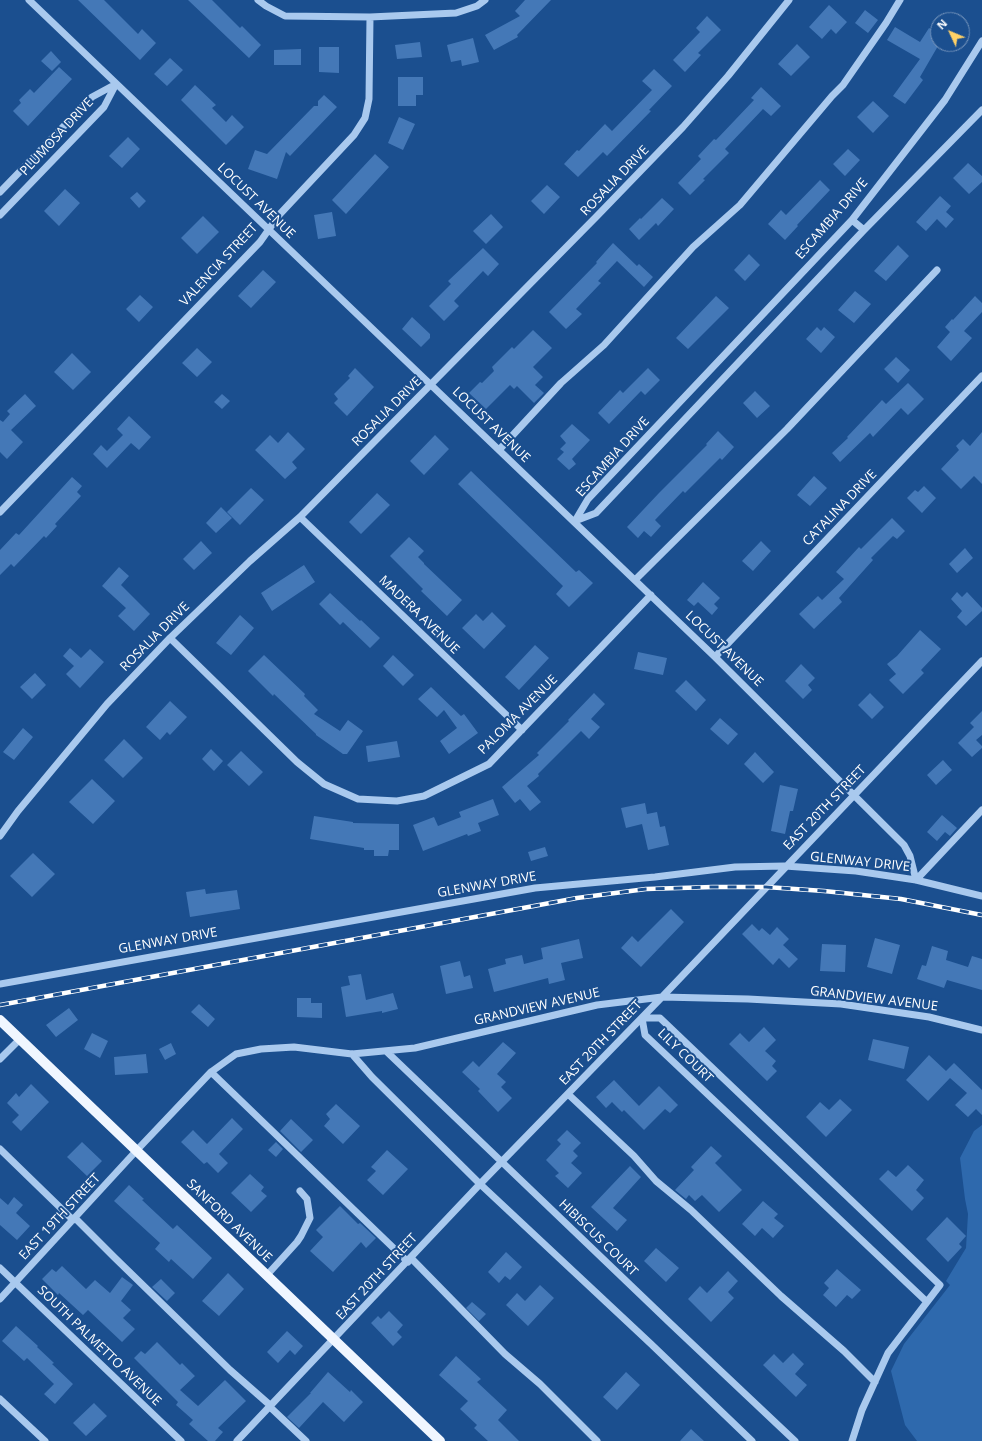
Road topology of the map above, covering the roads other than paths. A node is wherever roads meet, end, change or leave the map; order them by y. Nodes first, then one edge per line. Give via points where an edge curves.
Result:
1 (29, 0) edge
2 (258, 0) edge
3 (485, 0) edge
4 (788, 0) edge
5 (900, 0) edge
6 (370, 17) junction
7 (982, 41) edge
8 (116, 84) junction
9 (982, 110) edge
10 (0, 192) edge
11 (0, 215) edge
12 (852, 220) junction
13 (269, 229) junction
14 (864, 230) junction
15 (937, 270) dead end
16 (982, 376) edge
17 (431, 384) junction
18 (499, 450) junction
19 (0, 512) edge
20 (300, 517) junction
21 (575, 521) junction
22 (635, 580) junction
23 (651, 595) junction
24 (170, 638) junction
25 (715, 657) junction
26 (982, 661) edge
27 (522, 730) junction
28 (854, 795) junction
29 (982, 810) edge
30 (0, 836) edge
31 (785, 866) junction
32 (916, 880) junction
33 (982, 896) edge
34 (0, 984) edge
35 (662, 997) junction
36 (642, 1018) junction
37 (0, 1020) edge
38 (982, 1030) edge
39 (20, 1039) junction
40 (386, 1051) junction
41 (352, 1054) junction
42 (0, 1059) edge
43 (211, 1072) junction
44 (568, 1094) junction
45 (0, 1149) edge
46 (137, 1150) junction
47 (501, 1162) junction
48 (480, 1184) junction
49 (300, 1191) dead end
50 (74, 1219) junction
51 (409, 1260) junction
52 (0, 1268) edge
53 (267, 1275) junction
54 (15, 1282) junction
55 (0, 1298) edge
56 (927, 1302) junction
57 (334, 1340) junction
58 (875, 1382) junction
59 (0, 1399) edge
60 (270, 1406) junction
61 (45, 1441) edge
62 (181, 1441) edge
63 (237, 1441) edge
64 (306, 1441) edge
65 (440, 1441) edge
66 (597, 1441) edge
67 (752, 1441) edge
68 (795, 1441) edge
69 (852, 1441) edge

1 - 8 street, LOCUST AVENUE
2 - 6 street via 284,16
3 - 6 street via 477,6 456,13
4 - 17 street, ROSALIA DRIVE via 728,76 683,127
5 - 18 street via 843,85 740,205 693,247 604,345 561,383
6 - 13 street, VALENCIA STREET via 370,99 364,118 354,135
7 - 12 street, ESCAMBIA DRIVE via 945,100
8 - 10 street, PLUMOSA DRIVE via 92,97
8 - 11 street, PLUMOSA DRIVE via 104,107
8 - 13 street, LOCUST AVENUE
9 - 14 street, ESCAMBIA DRIVE
12 - 14 street
12 - 21 street, ESCAMBIA DRIVE via 588,499
13 - 17 street, LOCUST AVENUE
13 - 19 street, VALENCIA STREET via 260,242
14 - 21 street, ESCAMBIA DRIVE via 596,513
15 - 22 street via 787,429
16 - 25 street, CATALINA DRIVE
17 - 18 street, LOCUST AVENUE
17 - 20 street, ROSALIA DRIVE
18 - 21 street, LOCUST AVENUE
20 - 24 street, ROSALIA DRIVE
20 - 27 street, MADERA AVENUE
21 - 22 street, LOCUST AVENUE
22 - 23 street, LOCUST AVENUE
23 - 25 street, LOCUST AVENUE
23 - 27 street, PALOMA AVENUE
24 - 27 street, PALOMA AVENUE via 296,762 324,784 358,799 397,801 424,796 489,764
24 - 30 street, ROSALIA DRIVE via 102,710 18,810
25 - 28 street, LOCUST AVENUE
26 - 28 street, EAST 20TH STREET
28 - 31 street, EAST 20TH STREET
28 - 32 street, LOCUST AVENUE via 904,845 910,856
29 - 32 street
31 - 32 street, GLENWAY DRIVE via 856,871
31 - 34 street, GLENWAY DRIVE via 735,867 535,888
31 - 35 street, EAST 20TH STREET
32 - 33 street, GLENWAY DRIVE
35 - 36 street, EAST 20TH STREET
35 - 38 street, GRANDVIEW AVENUE via 841,1004 929,1016
35 - 40 street, GRANDVIEW AVENUE via 597,1005 415,1048
36 - 44 street, EAST 20TH STREET
36 - 56 street, LILY COURT via 645,1035
36 - 56 street, LILY COURT via 660,1018 940,1285
37 - 39 main road, SANFORD AVENUE
39 - 42 street
39 - 46 main road, SANFORD AVENUE
40 - 41 street, GRANDVIEW AVENUE
40 - 47 street, HIBISCUS COURT
41 - 43 street, GRANDVIEW AVENUE via 294,1047 260,1049 236,1054
41 - 48 street
43 - 46 street, GRANDVIEW AVENUE
43 - 51 street
44 - 47 street, EAST 20TH STREET
44 - 58 street via 634,1156 656,1181 691,1210
45 - 50 street
46 - 50 street, EAST 19TH STREET
46 - 53 main road, SANFORD AVENUE
47 - 48 street, EAST 20TH STREET
47 - 68 street, HIBISCUS COURT
48 - 51 street, EAST 20TH STREET
48 - 67 street
49 - 53 street via 307,1199 310,1218 297,1242
50 - 54 street, EAST 19TH STREET
50 - 60 street
51 - 57 street, EAST 20TH STREET
51 - 66 street
52 - 54 street, SOUTH PALMETTO AVENUE
53 - 57 main road, SANFORD AVENUE
54 - 55 street, EAST 19TH STREET
54 - 62 street, SOUTH PALMETTO AVENUE
56 - 58 street via 888,1353
57 - 60 street, EAST 20TH STREET
57 - 65 main road, SANFORD AVENUE
58 - 69 street
59 - 61 street
60 - 63 street, EAST 20TH STREET
60 - 64 street

